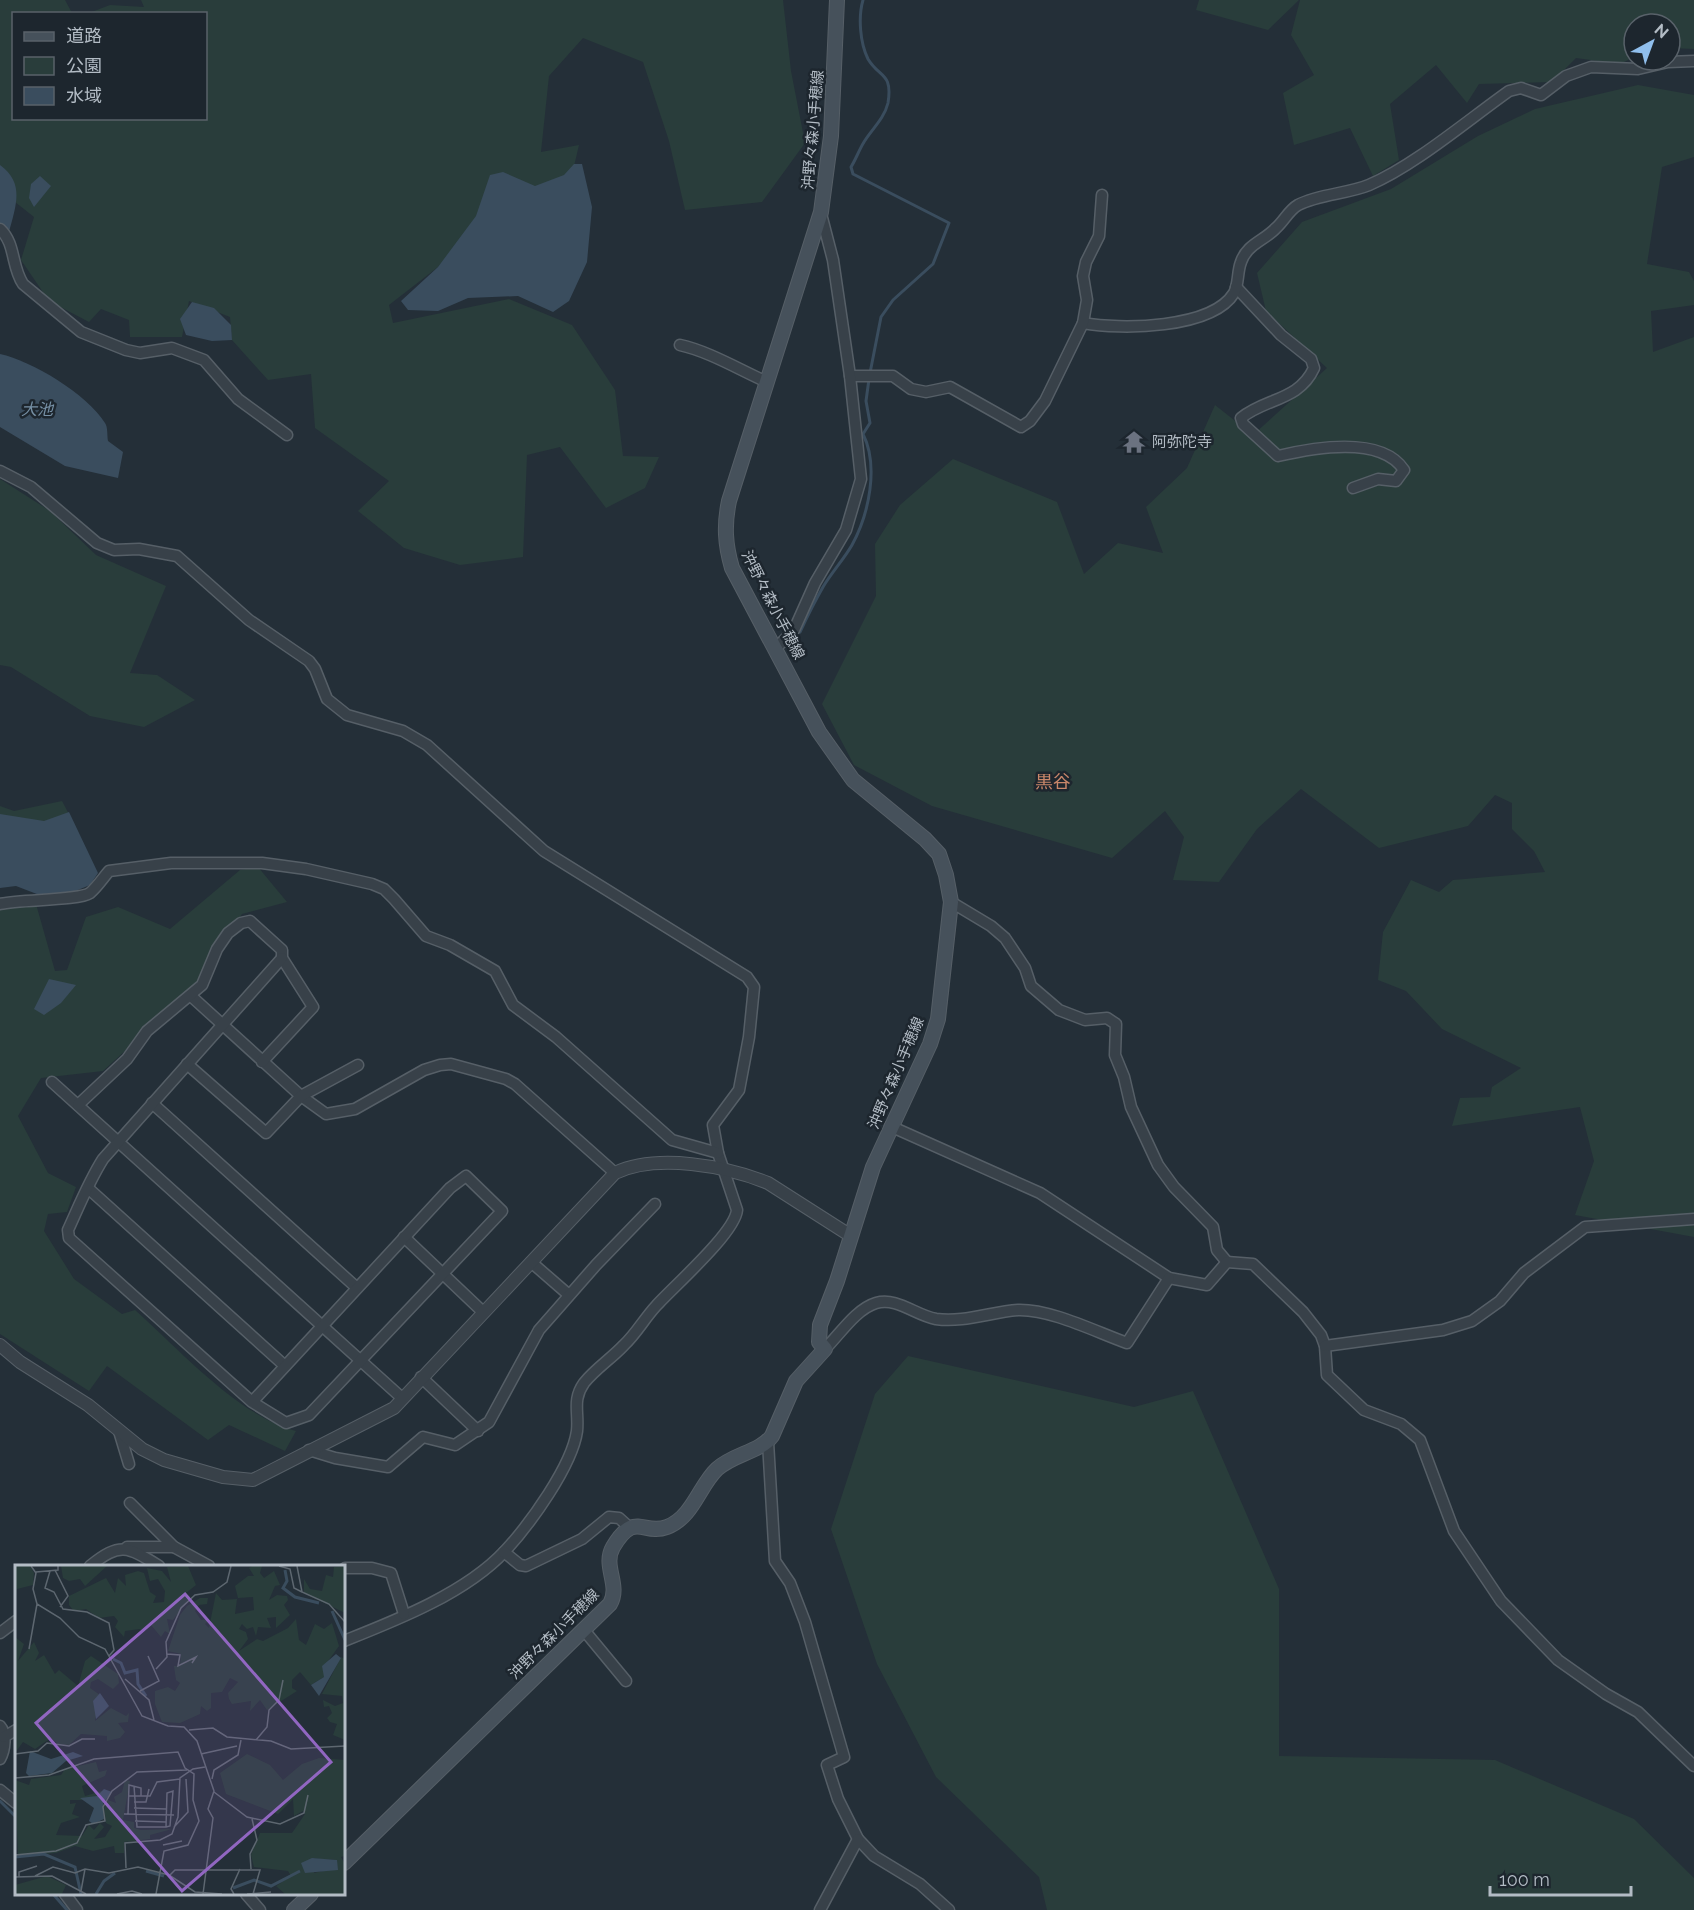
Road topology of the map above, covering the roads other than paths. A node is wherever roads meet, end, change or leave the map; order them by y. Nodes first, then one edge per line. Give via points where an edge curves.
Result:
1 (837, 0) edge
2 (1694, 61) edge
3 (1102, 195) dead end
4 (821, 212) junction
5 (0, 229) edge
6 (1236, 287) junction
7 (1083, 323) junction
8 (680, 345) dead end
9 (850, 376) junction
10 (767, 382) junction
11 (287, 435) dead end
12 (0, 471) edge
13 (1353, 488) dead end
14 (775, 649) junction
15 (951, 902) junction
16 (0, 904) edge
17 (282, 958) junction
18 (191, 996) junction
19 (222, 1025) junction
20 (262, 1062) junction
21 (187, 1064) junction
22 (358, 1065) dead end
23 (52, 1082) dead end
24 (301, 1096) junction
25 (152, 1103) junction
26 (78, 1105) junction
27 (890, 1126) junction
28 (118, 1141) junction
29 (718, 1153) junction
30 (726, 1172) junction
31 (615, 1173) junction
32 (89, 1189) junction
33 (655, 1204) dead end
34 (1694, 1220) edge
35 (851, 1236) junction
36 (404, 1237) junction
37 (531, 1262) junction
38 (1227, 1262) junction
39 (443, 1274) junction
40 (1170, 1278) junction
41 (357, 1288) junction
42 (569, 1295) junction
43 (483, 1312) junction
44 (322, 1325) junction
45 (0, 1345) edge
46 (1324, 1346) junction
47 (825, 1349) junction
48 (361, 1361) junction
49 (285, 1366) junction
50 (421, 1377) junction
51 (402, 1398) junction
52 (252, 1402) junction
53 (119, 1431) junction
54 (478, 1431) junction
55 (768, 1442) junction
56 (309, 1450) junction
57 (129, 1464) dead end
58 (130, 1503) dead end
59 (629, 1527) junction
60 (174, 1547) junction
61 (123, 1548) junction
62 (504, 1552) junction
63 (91, 1565) edge
64 (157, 1565) edge
65 (207, 1565) edge
66 (345, 1568) dead end
67 (404, 1614) junction
68 (15, 1622) edge
69 (583, 1629) junction
70 (0, 1633) edge
71 (345, 1641) edge
72 (626, 1681) dead end
73 (0, 1726) edge
74 (15, 1731) edge
75 (4, 1737) junction
76 (0, 1759) edge
77 (1694, 1766) edge
78 (0, 1790) edge
79 (15, 1802) edge
80 (858, 1839) junction
81 (345, 1862) edge
82 (66, 1895) edge
83 (248, 1895) edge
84 (309, 1895) edge
85 (77, 1910) edge
86 (260, 1910) edge
87 (294, 1910) edge
88 (820, 1910) edge
89 (949, 1910) edge

1 - 4 main road, 沖野々森小手穂線 via 831,136
2 - 6 street via 1631,69 1590,67 1566,76 1541,95 1521,88 1509,92 1392,173 1367,185 1298,205 1275,230 1249,248 1241,262
3 - 7 street via 1099,236 1083,276 1087,300
4 - 9 street via 833,260
4 - 10 main road, 沖野々森小手穂線
5 - 11 street via 8,236 16,274 23,284 81,332 126,350 172,348 204,360 238,399
6 - 7 street via 1222,305 1186,320 1151,327 1108,328
6 - 13 street via 1281,335 1311,359 1314,368 1287,398 1251,409 1241,418 1243,424 1278,456 1306,449 1355,446 1393,458 1404,470 1396,481 1377,479
7 - 9 street via 1045,401 1021,427 950,387 926,392 911,389 893,376
8 - 10 street via 699,349
9 - 14 street via 861,479 856,501 846,530 815,583 794,630
10 - 14 main road, 沖野々森小手穂線 via 729,501 725,544 732,568
12 - 29 street via 31,487 97,543 114,550 139,549 177,556 249,620 309,661 327,699 347,715 403,730 427,745 557,860 747,977 754,987 745,1064 738,1094 713,1122
14 - 15 main road, 沖野々森小手穂線 via 819,732 847,772 939,855
15 - 27 main road, 沖野々森小手穂線 via 938,1019
15 - 38 street via 1005,938 1031,986 1059,1010 1085,1020 1107,1018 1116,1024 1115,1055 1131,1107 1158,1165 1173,1187 1213,1227 1217,1250
16 - 29 street via 80,898 109,871 171,863 262,863 372,884 389,894 426,936 495,971 513,1005 672,1140
17 - 18 street via 282,950 250,921 241,923 217,949 202,985
17 - 19 street
17 - 20 street via 313,1007
18 - 19 street
18 - 26 street via 147,1032 127,1059
19 - 20 street
19 - 21 street
20 - 24 street
21 - 24 street via 266,1133
21 - 25 street
22 - 24 street
23 - 26 street
24 - 31 street via 326,1114 342,1113 424,1070 451,1064 515,1084
25 - 28 street
25 - 41 street
26 - 28 street
27 - 35 main road, 沖野々森小手穂線
27 - 40 street via 1040,1193
28 - 32 street via 91,1178
28 - 44 street
29 - 30 street
30 - 31 street via 687,1163 639,1166
30 - 35 street via 768,1183
30 - 62 street via 736,1218 626,1344 585,1382 575,1405 577,1431 549,1497
31 - 37 street
32 - 49 street
32 - 52 street via 68,1230 69,1238
33 - 42 street
34 - 46 street via 1585,1227 1524,1273 1500,1301 1472,1321 1443,1330
35 - 47 main road, 沖野々森小手穂線 via 818,1334
36 - 39 street
36 - 39 street via 466,1176 501,1211
36 - 41 street
37 - 42 street
37 - 43 street
38 - 40 street via 1207,1285
38 - 46 street via 1254,1264 1303,1312 1321,1335
39 - 43 street
39 - 48 street
40 - 47 street via 1127,1343 1019,1310 953,1321 934,1318 889,1300 858,1314
41 - 44 street
42 - 54 street via 539,1330 489,1422
43 - 50 street
44 - 48 street
44 - 49 street
45 - 53 street
46 - 77 street via 1327,1375 1350,1398 1364,1410 1401,1424 1420,1440 1454,1531 1501,1601 1558,1660 1638,1712
47 - 55 main road via 796,1381
48 - 51 street
48 - 52 street via 309,1415 286,1423
49 - 52 street
50 - 51 street
50 - 54 street
51 - 56 street via 394,1408
53 - 56 street via 164,1460 238,1480 253,1480
53 - 57 street
54 - 56 street via 455,1445 423,1437 387,1467
55 - 59 main road via 724,1462 675,1524 663,1528 638,1524
55 - 80 street via 775,1561 790,1583 805,1622 844,1757 826,1765
58 - 60 street
59 - 62 street via 619,1518 609,1517 582,1539 526,1566
59 - 69 main road, 沖野々森小手穂線 via 612,1548 609,1560 615,1596
60 - 61 street
60 - 65 street
61 - 63 street via 108,1552
61 - 64 street
62 - 67 street via 442,1599
66 - 67 street via 391,1573
67 - 71 street
68 - 70 street
69 - 72 street
69 - 81 main road, 沖野々森小手穂線
73 - 75 street
74 - 75 street
75 - 76 street
78 - 79 street
80 - 88 street
80 - 89 street via 873,1856 920,1884
82 - 85 street
83 - 86 street
84 - 87 main road

